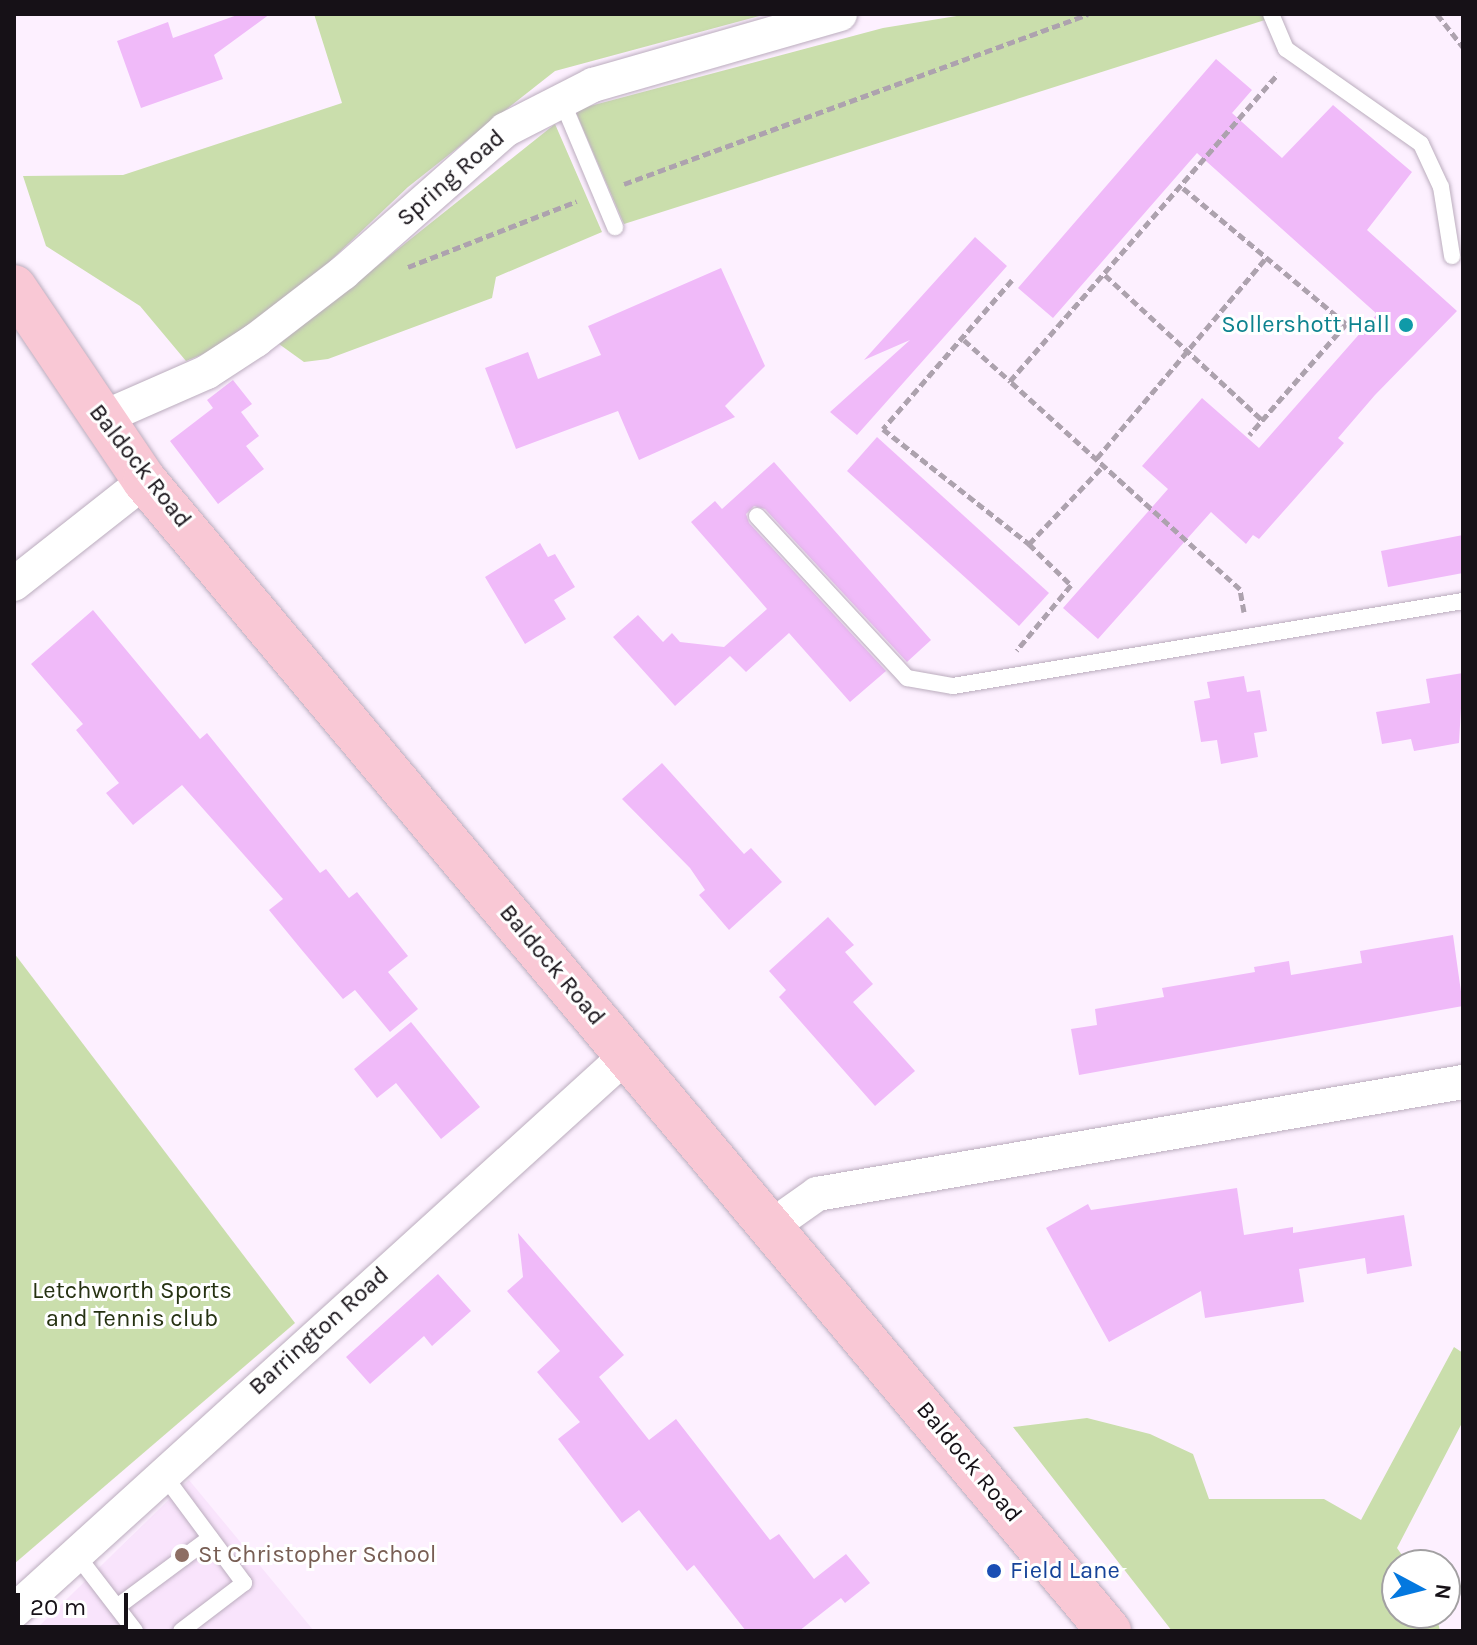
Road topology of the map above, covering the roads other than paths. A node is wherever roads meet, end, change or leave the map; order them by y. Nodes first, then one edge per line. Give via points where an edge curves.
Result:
1 (840, 14) edge
2 (1271, 14) edge
3 (562, 101) junction
4 (615, 227) dead end
5 (1452, 256) dead end
6 (14, 287) edge
7 (100, 419) junction
8 (145, 481) junction
9 (757, 516) dead end
10 (14, 584) edge
11 (1463, 601) edge
12 (627, 1055) junction
13 (1463, 1082) edge
14 (773, 1225) junction
15 (162, 1473) junction
16 (210, 1538) junction
17 (76, 1554) junction
18 (117, 1607) junction
19 (14, 1611) edge
20 (135, 1631) edge
21 (181, 1631) edge
22 (1109, 1631) edge

1 - 3 street, Spring Road via 593,85
2 - 5 lane via 1286,49 1421,144 1441,187
3 - 4 lane
3 - 7 street, Spring Road via 505,130 343,273 207,372
6 - 7 main road, Baldock Road
7 - 8 main road, Baldock Road
8 - 10 street
8 - 12 main road, Baldock Road
9 - 11 lane via 907,678 953,686
12 - 14 main road, Baldock Road
12 - 15 street, Barrington Road
13 - 14 street via 817,1194
14 - 22 main road, Baldock Road
15 - 16 lane
15 - 17 street, Barrington Road
16 - 18 lane
16 - 21 lane via 244,1583
17 - 18 lane
17 - 19 street, Barrington Road
18 - 20 lane

